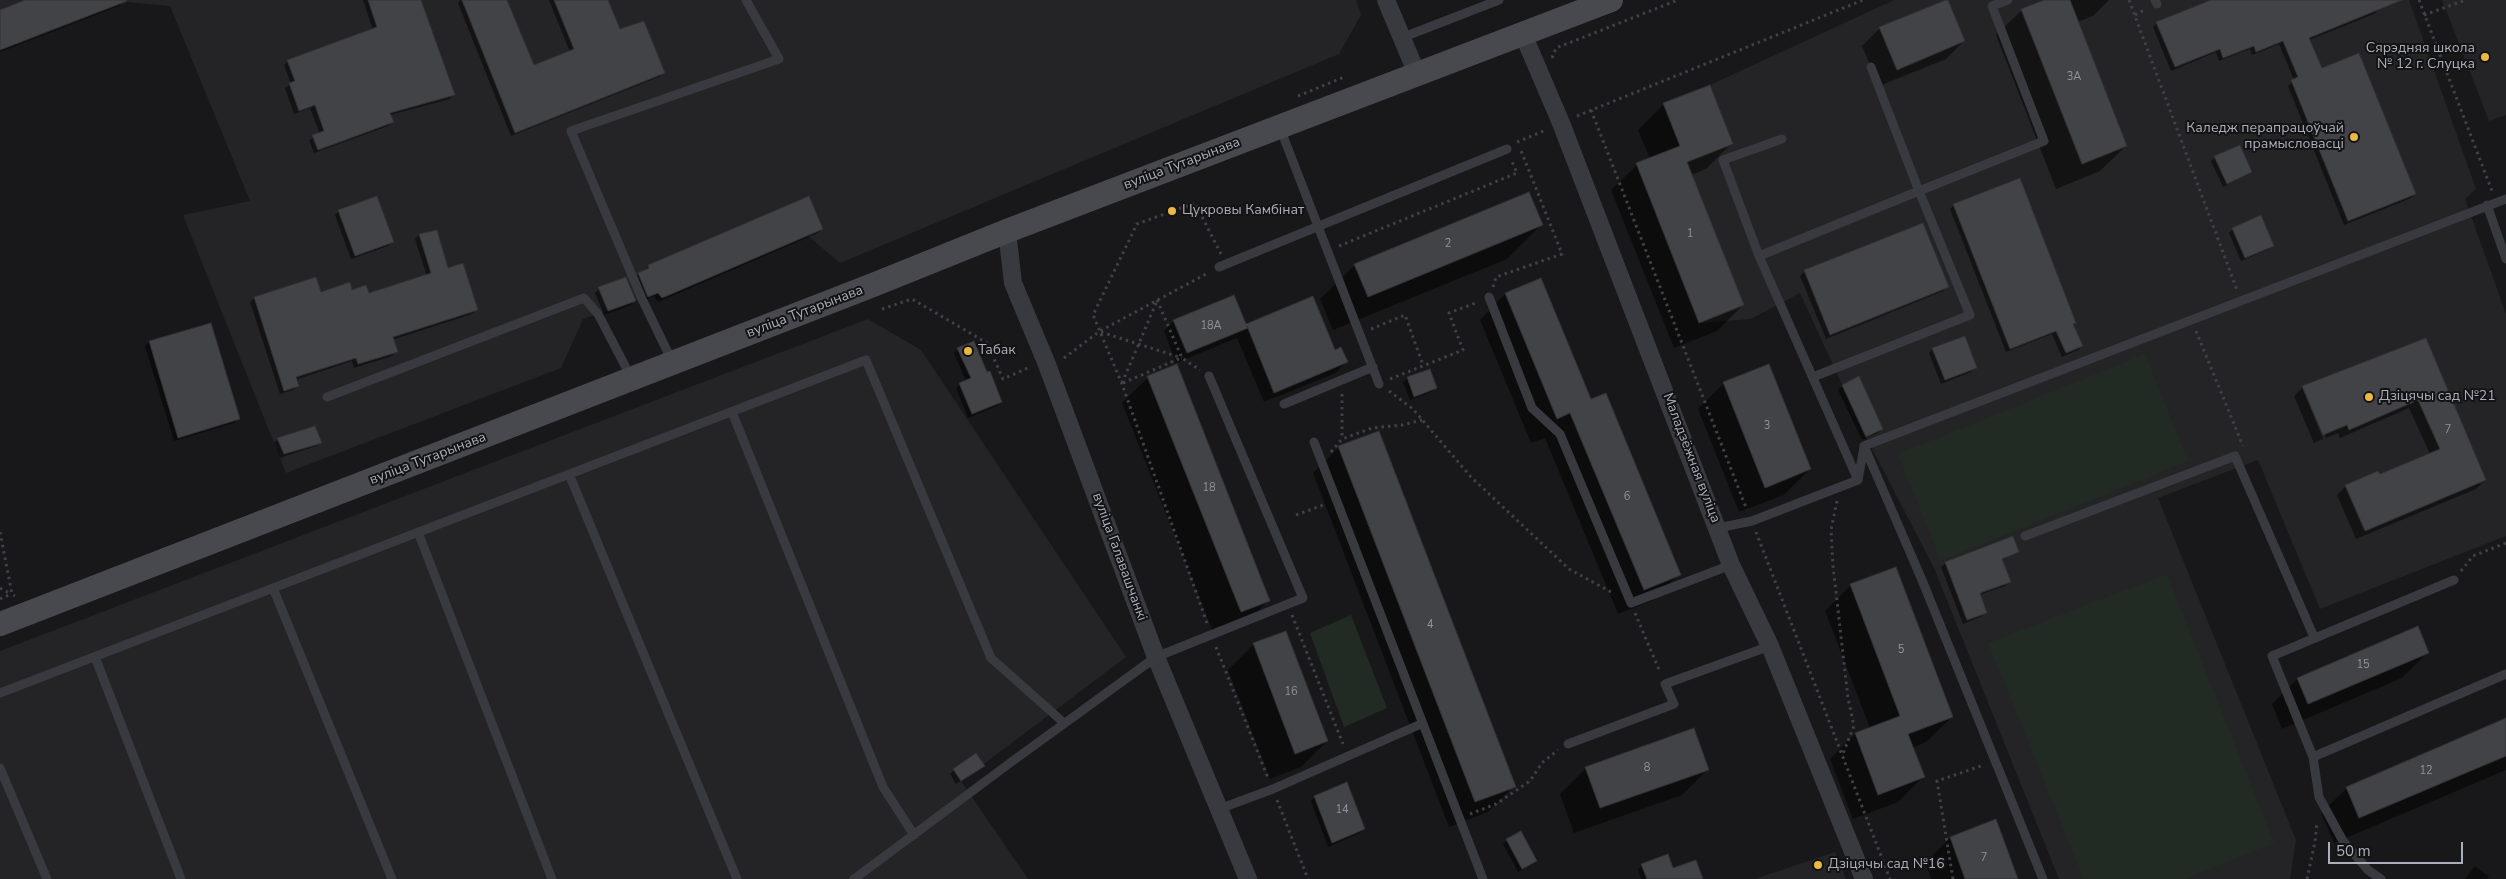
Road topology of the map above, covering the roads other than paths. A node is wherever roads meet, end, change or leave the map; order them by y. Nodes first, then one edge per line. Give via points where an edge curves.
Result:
1 (746, 0) edge
2 (1386, 0) edge
3 (1499, 0) edge
4 (1611, 0) edge
5 (2008, 0) edge
6 (1524, 34) junction
7 (1401, 38) junction
8 (1871, 67) dead end
9 (1417, 74) junction
10 (1280, 127) junction
11 (1782, 139) dead end
12 (1507, 149) road end
13 (1919, 191) junction
14 (2506, 199) edge
15 (2487, 205) junction
16 (1319, 227) junction
17 (1007, 231) junction
18 (1759, 256) junction
19 (2506, 259) edge
20 (1222, 265) road end
21 (1489, 297) road end
22 (673, 363) junction
23 (1373, 367) junction
24 (1209, 376) road end
25 (1813, 378) junction
26 (632, 379) junction
27 (1380, 384) road end
28 (327, 397) dead end
29 (1284, 404) dead end
30 (732, 412) junction
31 (1314, 442) dead end
32 (1864, 446) junction
33 (569, 474) junction
34 (1858, 480) junction
35 (1718, 528) junction
36 (418, 532) junction
37 (2025, 536) dead end
38 (1731, 565) junction
39 (2454, 580) road end
40 (273, 588) junction
41 (0, 624) edge
42 (2314, 637) junction
43 (1770, 646) junction
44 (95, 657) junction
45 (1156, 658) junction
46 (2506, 674) edge
47 (0, 693) edge
48 (1064, 723) junction
49 (1421, 724) junction
50 (1568, 744) road end
51 (2313, 757) junction
52 (0, 768) edge
53 (1218, 809) junction
54 (914, 835) junction
55 (47, 879) edge
56 (181, 879) edge
57 (392, 879) edge
58 (552, 879) edge
59 (737, 879) edge
60 (854, 879) edge
61 (1248, 879) edge
62 (1483, 879) edge
63 (1864, 879) edge
64 (2043, 879) edge
65 (2381, 879) edge

1 - 22 lane via 778,59 570,131
2 - 7 street
3 - 7 lane
4 - 6 street, вуліца Тутарынава
5 - 13 lane via 1992,6 2044,141
6 - 9 street, вуліца Тутарынава
6 - 35 street, Маладзёжная вуліца via 1556,125
7 - 9 street
8 - 13 lane
9 - 10 street, вуліца Тутарынава
10 - 16 lane
10 - 17 street, вуліца Тутарынава
11 - 18 lane via 1722,160
12 - 16 lane
13 - 18 lane
13 - 25 lane via 1970,315
14 - 15 lane
15 - 19 lane
15 - 32 lane
16 - 20 lane
16 - 23 lane
17 - 22 street, вуліца Тутарынава
17 - 45 street, вуліца Галавашчанкі via 1013,283 1046,362
18 - 25 lane
21 - 38 lane via 1532,408 1560,434 1631,603
22 - 26 street, вуліца Тутарынава
23 - 27 lane
23 - 29 lane
24 - 45 lane via 1302,598
25 - 34 lane
26 - 28 lane via 598,314 584,298
26 - 41 street, вуліца Тутарынава
30 - 33 lane
30 - 48 lane via 866,360 991,658
30 - 54 lane via 883,787
31 - 49 lane
32 - 34 lane
32 - 64 lane
33 - 36 lane
33 - 59 lane
34 - 35 lane via 1752,521
35 - 38 street, Маладзёжная вуліца
36 - 40 lane
36 - 58 lane
37 - 42 lane via 2235,456
38 - 43 street, Маладзёжная вуліца
39 - 42 lane
40 - 44 lane
40 - 57 lane
42 - 51 lane via 2272,656
43 - 50 lane via 1665,684 1674,704
43 - 63 street, Маладзёжная вуліца
44 - 47 lane
44 - 56 lane
45 - 48 lane
45 - 53 street, вуліца Галавашчанкі
46 - 51 lane
48 - 54 lane
49 - 53 lane via 1273,789
49 - 62 lane
51 - 65 lane via 2319,797 2343,840 2368,870
52 - 55 lane
53 - 61 street, вуліца Галавашчанкі
54 - 60 lane

